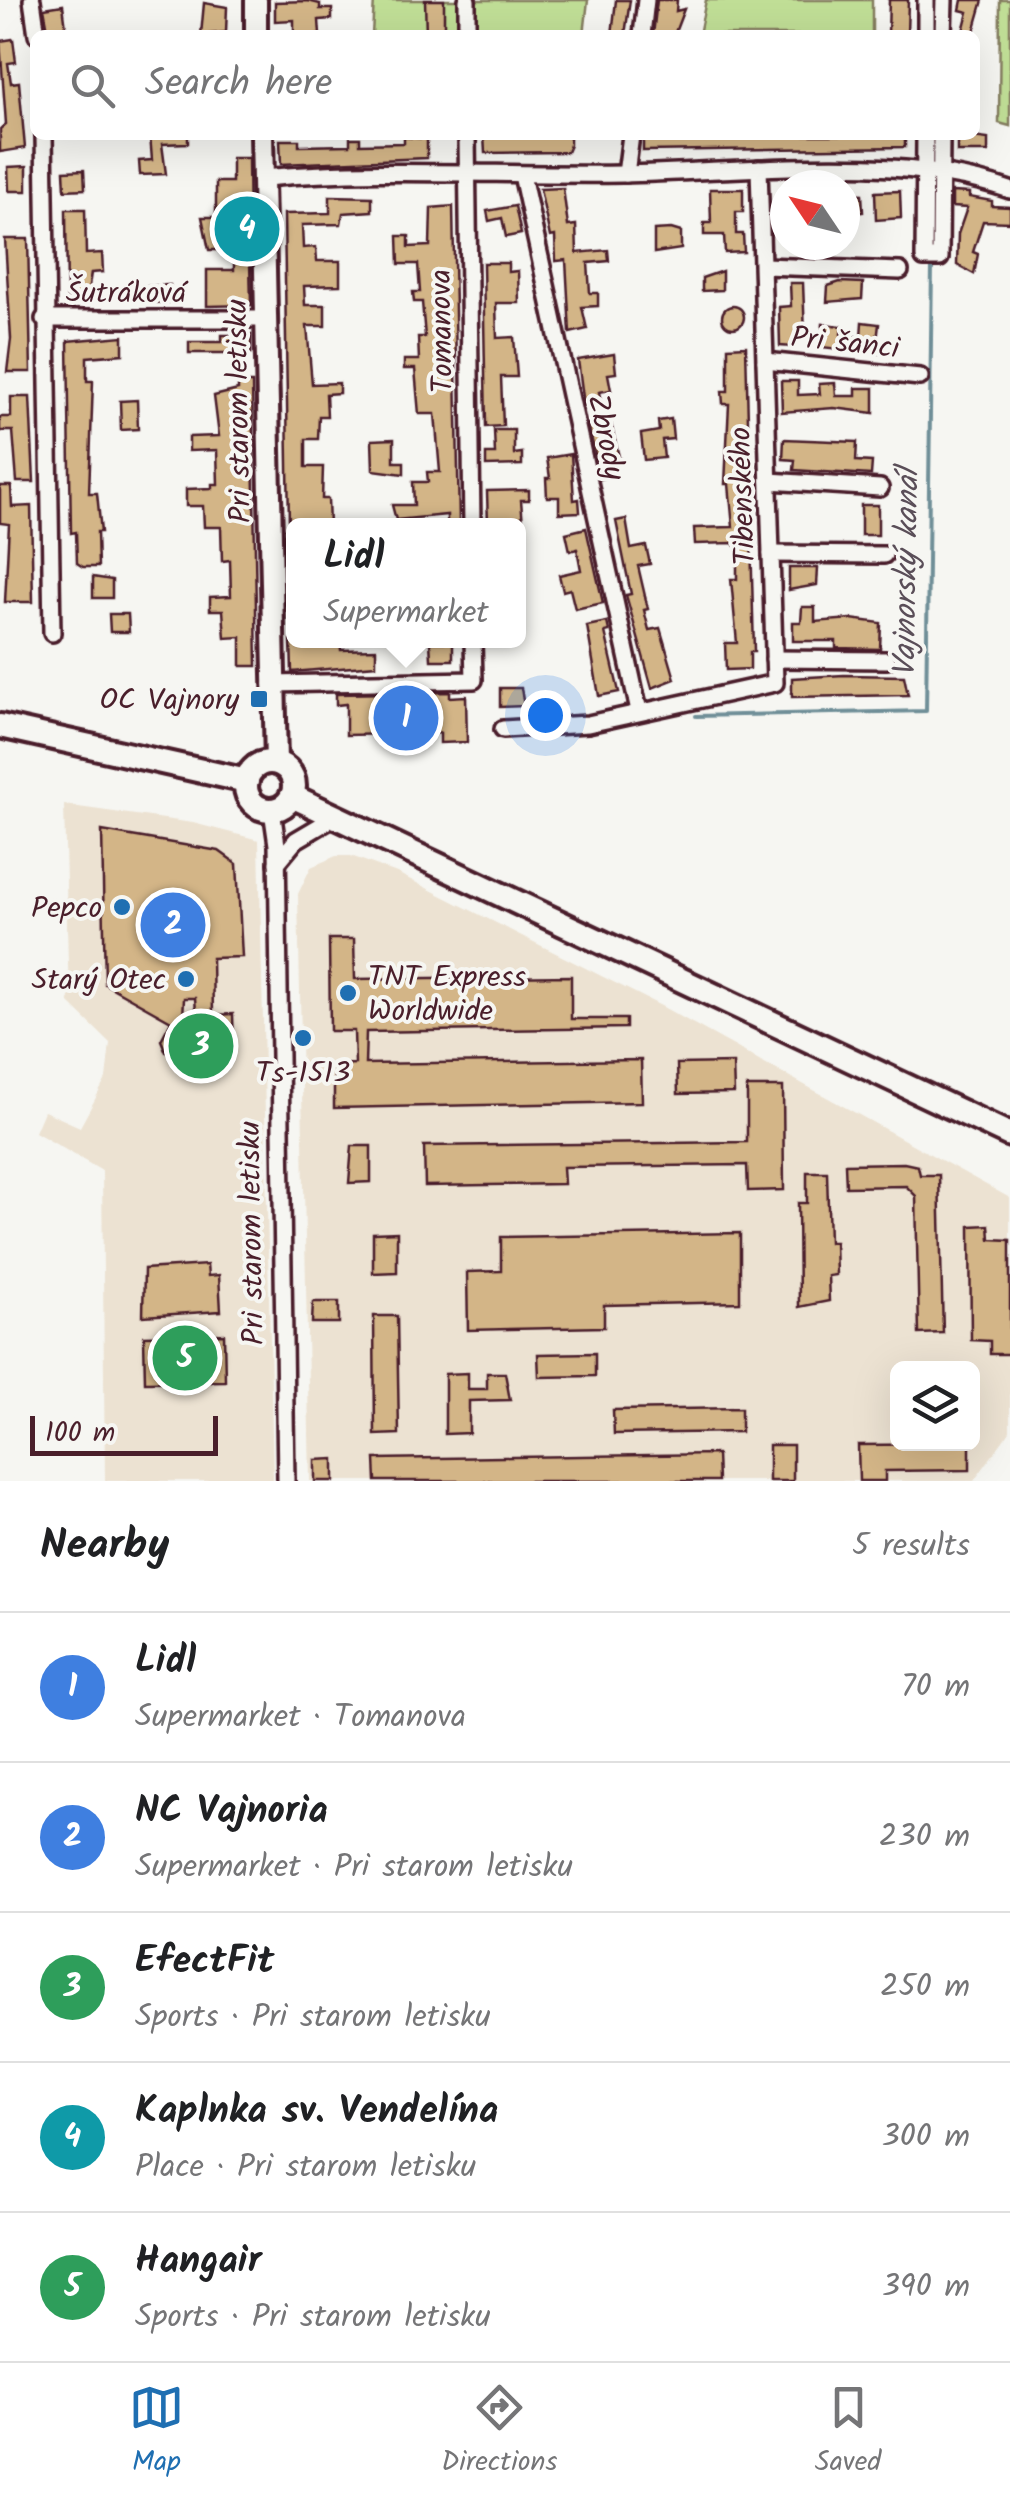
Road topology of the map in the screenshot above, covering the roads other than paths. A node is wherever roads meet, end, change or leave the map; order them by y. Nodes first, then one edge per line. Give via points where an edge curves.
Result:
1 (32, 0) edge
2 (256, 0) edge
3 (467, 0) edge
4 (646, 0) edge
5 (926, 0) edge
6 (944, 0) edge
7 (36, 30) edge
8 (256, 30) edge
9 (467, 30) edge
10 (643, 30) edge
11 (926, 30) edge
12 (943, 30) edge
13 (44, 140) edge
14 (262, 140) edge
15 (467, 140) edge
16 (630, 140) edge
17 (926, 140) edge
18 (940, 140) edge
19 (759, 168) junction
20 (932, 172) junction
21 (467, 174) junction
22 (626, 174) junction
23 (522, 175) junction
24 (264, 178) junction
25 (1010, 190) edge
26 (764, 266) junction
27 (900, 271) dead end
28 (44, 319) junction
29 (268, 319) junction
30 (765, 362) junction
31 (920, 377) dead end
32 (768, 482) junction
33 (880, 488) dead end
34 (472, 518) edge
35 (771, 554) junction
36 (884, 554) dead end
37 (52, 632) dead end
38 (473, 648) edge
39 (774, 659) junction
40 (887, 660) dead end
41 (272, 684) junction
42 (639, 711) junction
43 (0, 726) edge
44 (504, 728) dead end
45 (276, 763) junction
46 (247, 781) junction
47 (292, 796) junction
48 (272, 810) junction
49 (335, 817) junction
50 (278, 864) junction
51 (1010, 1135) edge
52 (286, 1481) edge

1 - 7 street
2 - 8 street
3 - 9 street
4 - 10 street
5 - 11 street
6 - 12 street
13 - 28 street
14 - 24 street, Pri starom letisku
15 - 21 street, Tomanova
16 - 22 street
17 - 20 street
18 - 20 street
19 - 20 street
19 - 22 street
19 - 26 street, Tibenského
20 - 20 street via 924,258 940,258
20 - 25 street
21 - 23 street
21 - 24 street
21 - 34 street, Tomanova
22 - 23 street
23 - 42 street, Zbrody
24 - 29 street, Pri starom letisku
26 - 27 street
26 - 30 street, Tibenského
28 - 29 street, Šutráková
28 - 37 street
29 - 41 street, Pri starom letisku
30 - 31 street, Pri šanci
30 - 32 street, Tibenského
32 - 33 street
32 - 35 street, Tibenského
35 - 36 street
35 - 39 street, Tibenského
38 - 41 street via 474,680
39 - 40 street
39 - 42 street via 775,684
41 - 45 street, Pri starom letisku
42 - 44 street via 588,724
43 - 46 main road
45 - 46 main road via 256,767
45 - 47 main road, Pri starom letisku via 292,776
46 - 48 main road via 251,801
47 - 48 main road
47 - 49 main road
48 - 50 street, Pri starom letisku
49 - 50 street via 296,840
49 - 51 main road
50 - 52 street, Pri starom letisku

